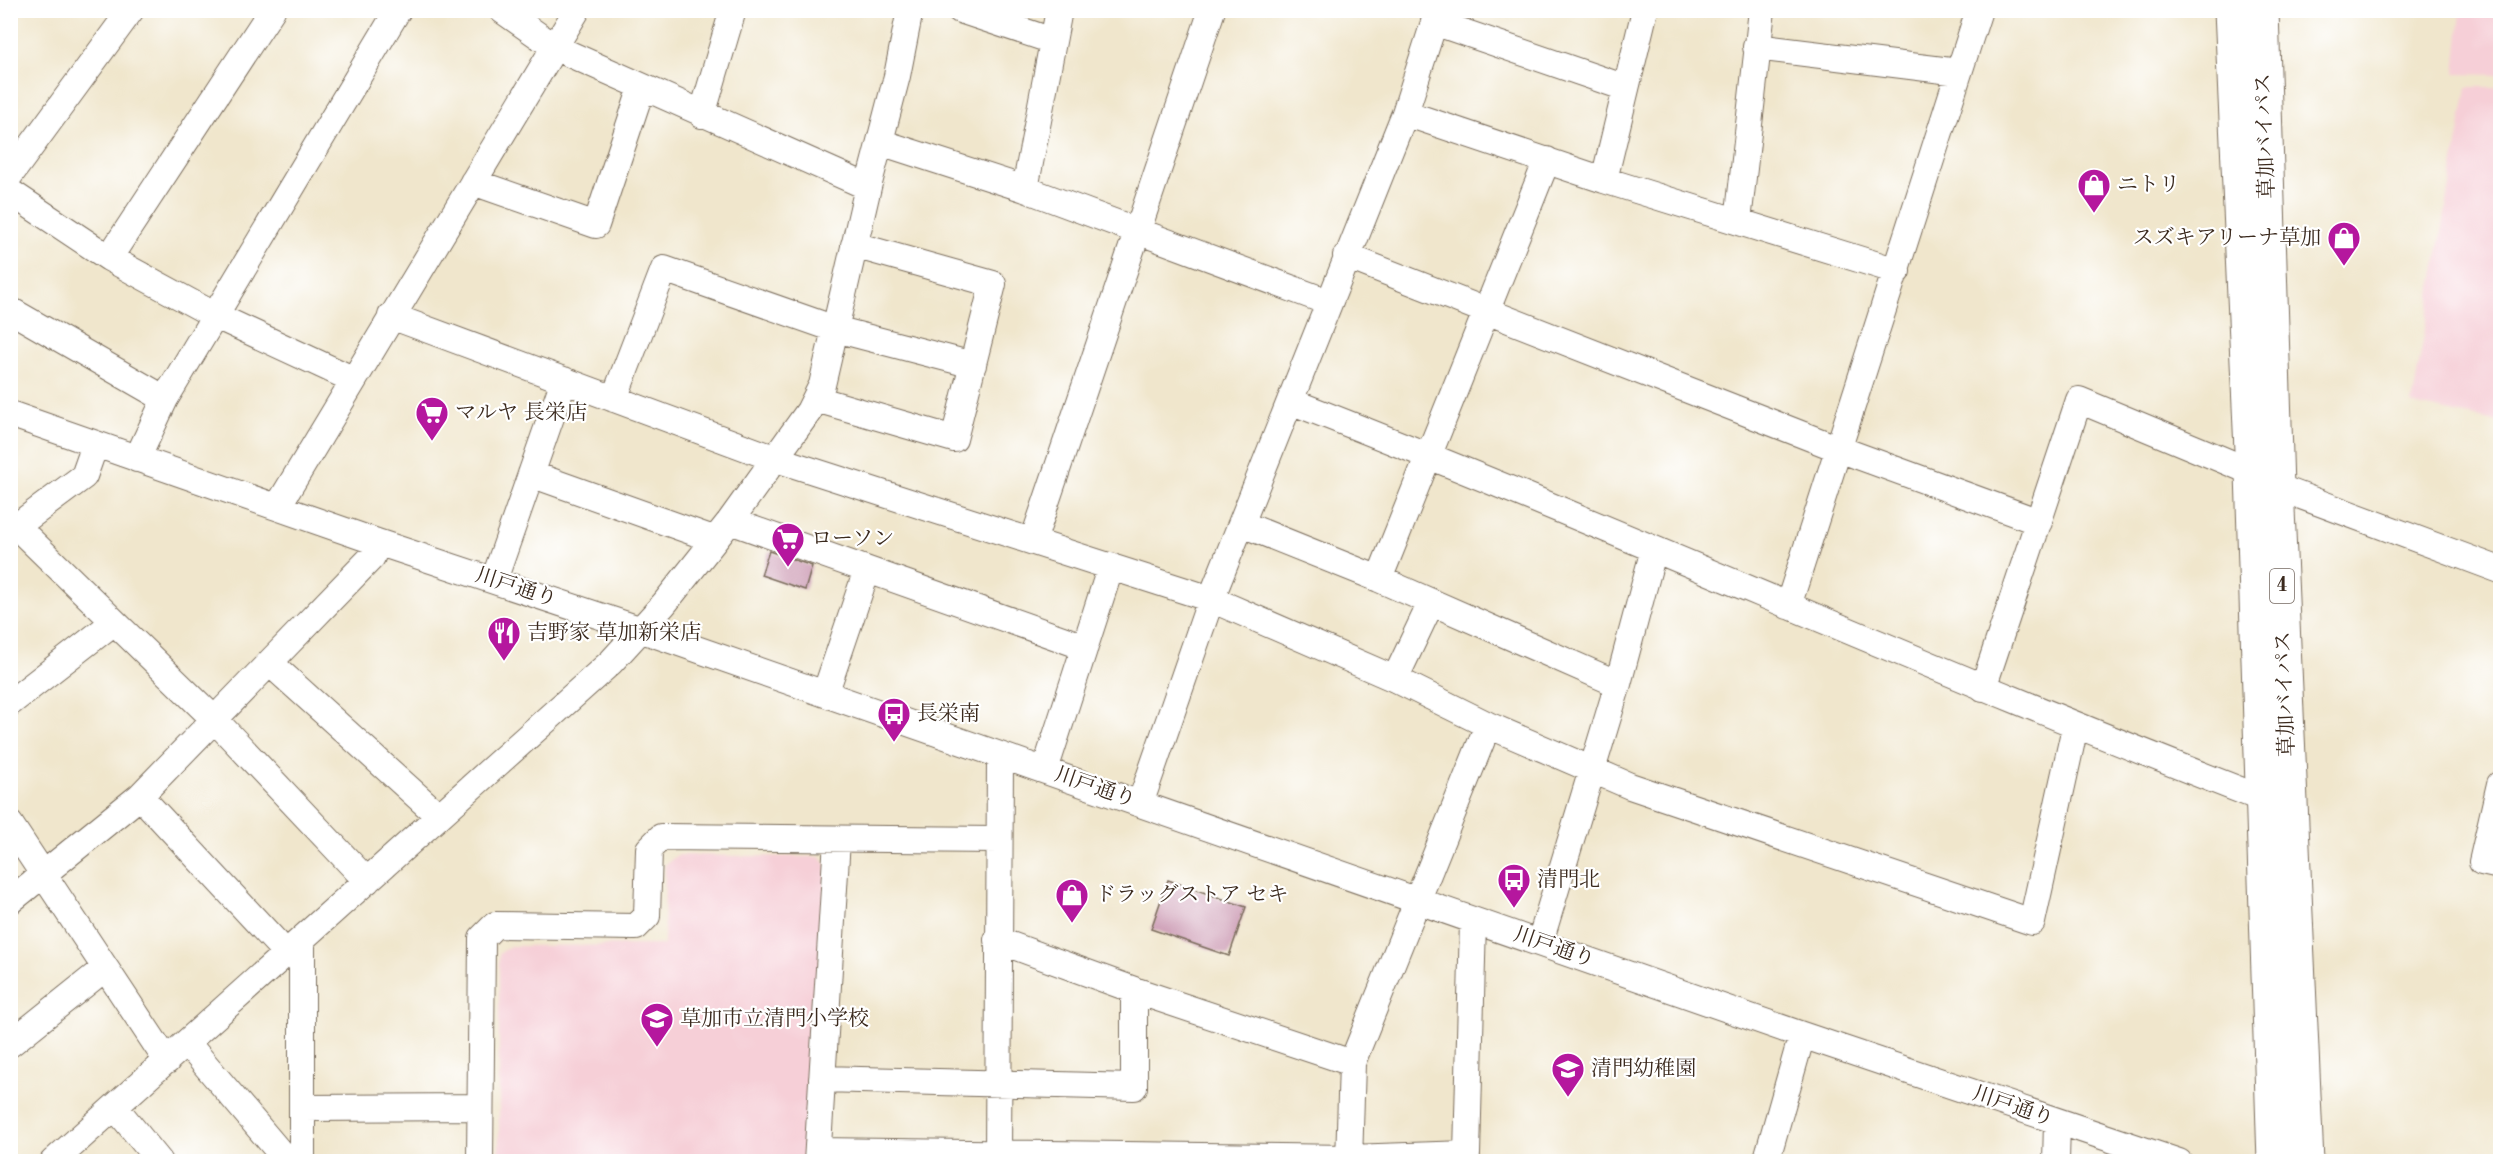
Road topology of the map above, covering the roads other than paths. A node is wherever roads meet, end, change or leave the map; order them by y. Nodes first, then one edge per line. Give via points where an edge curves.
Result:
1 (130, 10) edge
2 (272, 10) edge
3 (398, 10) edge
4 (502, 10) edge
5 (577, 10) edge
6 (733, 10) edge
7 (910, 10) edge
8 (960, 10) edge
9 (1059, 10) edge
10 (1212, 10) edge
11 (1761, 10) edge
12 (1979, 10) edge
13 (2231, 10) edge
14 (2262, 10) edge
15 (1641, 12) edge
16 (1436, 16) edge
17 (1053, 41) junction
18 (1756, 47) junction
19 (556, 48) junction
20 (1959, 72) junction
21 (642, 87) junction
22 (1626, 88) junction
23 (1405, 113) junction
24 (702, 115) junction
25 (880, 142) junction
26 (1547, 160) junction
27 (10, 175) edge
28 (1604, 180) junction
29 (473, 182) junction
30 (868, 187) junction
31 (1024, 189) junction
32 (10, 192) edge
33 (1738, 221) junction
34 (1137, 231) junction
35 (854, 244) junction
36 (1346, 256) junction
37 (109, 258) junction
38 (1897, 272) junction
39 (1328, 302) junction
40 (10, 310) edge
41 (1487, 312) junction
42 (214, 315) junction
43 (391, 316) junction
44 (835, 329) junction
45 (973, 364) junction
46 (352, 380) junction
47 (564, 380) junction
48 (165, 399) junction
49 (614, 399) junction
50 (816, 399) junction
51 (1290, 401) junction
52 (10, 414) edge
53 (95, 445) junction
54 (1839, 449) junction
55 (1430, 455) junction
56 (137, 459) junction
57 (776, 459) junction
58 (531, 474) junction
59 (2265, 480) junction
60 (278, 506) junction
61 (2038, 522) junction
62 (1242, 525) junction
63 (13, 529) edge
64 (721, 530) junction
65 (1033, 541) junction
66 (377, 542) junction
67 (1654, 549) junction
68 (1112, 566) junction
69 (867, 570) junction
70 (2500, 570) edge
71 (1379, 579) junction
72 (494, 580) junction
73 (1211, 599) junction
74 (1431, 603) junction
75 (1788, 606) junction
76 (114, 622) junction
77 (642, 630) junction
78 (1085, 647) junction
79 (270, 664) junction
80 (1395, 679) junction
81 (1618, 684) junction
82 (1983, 688) junction
83 (825, 694) junction
84 (10, 703) edge
85 (216, 721) junction
86 (1488, 725) junction
87 (2075, 727) junction
88 (1000, 756) junction
89 (1045, 770) junction
90 (1591, 770) junction
91 (2500, 784) edge
92 (140, 796) junction
93 (2263, 799) junction
94 (1140, 804) junction
95 (439, 816) junction
96 (10, 824) edge
97 (837, 840) junction
98 (998, 840) junction
99 (2500, 866) edge
100 (45, 876) junction
101 (367, 881) junction
102 (10, 901) edge
103 (1420, 901) junction
104 (1473, 921) junction
105 (997, 940) junction
106 (1540, 942) junction
107 (294, 946) junction
108 (105, 968) junction
109 (1134, 990) junction
110 (1802, 1035) junction
111 (187, 1043) junction
112 (10, 1044) edge
113 (167, 1061) junction
114 (1352, 1063) junction
115 (822, 1079) junction
116 (998, 1082) junction
117 (114, 1107) junction
118 (479, 1107) junction
119 (302, 1108) junction
120 (2057, 1122) junction
121 (817, 1156) edge
122 (998, 1157) edge
123 (1349, 1160) edge
124 (53, 1161) edge
125 (160, 1161) edge
126 (288, 1161) edge
127 (302, 1161) edge
128 (480, 1161) edge
129 (1766, 1161) edge
130 (2056, 1161) edge
131 (2179, 1161) edge
132 (2274, 1161) edge
133 (2307, 1161) edge

1 - 27 street
2 - 37 street
3 - 42 street
4 - 19 street
5 - 19 street
6 - 24 street
7 - 25 street
8 - 17 street
9 - 17 street
10 - 34 street
11 - 18 street
12 - 20 street
13 - 59 highway, 草加バイパス / 4
14 - 59 highway, 草加バイパス / 4
15 - 22 street
16 - 22 street
16 - 23 street
17 - 31 street
18 - 20 street
18 - 33 street
19 - 21 street
19 - 29 street
20 - 38 street
21 - 24 street
21 - 29 street via 596,225
22 - 28 street
23 - 26 street
23 - 36 street
24 - 30 street
25 - 30 street
25 - 31 street
26 - 28 street
26 - 41 street
28 - 33 street
29 - 43 street
30 - 35 street
31 - 34 street
32 - 37 street
33 - 38 street
34 - 39 street
34 - 65 street
35 - 44 street
35 - 45 street via 993,284
36 - 39 street
36 - 41 street
37 - 42 street
38 - 54 street
39 - 51 street
40 - 48 street
41 - 54 street
41 - 55 street
42 - 46 street
42 - 48 street
43 - 46 street
43 - 47 street
44 - 45 street
44 - 49 street via 664,269
44 - 50 street
45 - 50 street via 954,439
46 - 60 street
47 - 49 street
47 - 58 street
48 - 56 street
49 - 57 street
50 - 57 street
51 - 55 street
51 - 62 street
52 - 53 street, 川戸通り
53 - 56 street, 川戸通り
53 - 63 street via 84,476
54 - 61 street
54 - 75 street
55 - 67 street
55 - 71 street
56 - 60 street, 川戸通り
57 - 64 street
57 - 65 street
58 - 64 street
58 - 72 street
59 - 61 street via 2079,400
59 - 70 street
59 - 93 highway, 草加バイパス / 4
59 - 133 highway, 草加バイパス / 4
60 - 66 street, 川戸通り
61 - 82 street
62 - 71 street
62 - 73 street
63 - 76 street
64 - 69 street
64 - 77 street
65 - 68 street
66 - 72 street, 川戸通り
66 - 79 street via 372,557
67 - 75 street
67 - 81 street
68 - 73 street
68 - 78 street
69 - 78 street
69 - 83 street
71 - 74 street
72 - 77 street, 川戸通り
73 - 80 street
73 - 94 street
74 - 80 street
74 - 81 street
75 - 82 street
76 - 84 street
76 - 85 street
77 - 83 street, 川戸通り
77 - 95 street
78 - 89 street
79 - 85 street
79 - 95 street
80 - 86 street
81 - 90 street
82 - 87 street
83 - 88 street, 川戸通り
85 - 92 street
85 - 101 street
86 - 90 street
86 - 103 street
87 - 90 street via 2032,922
87 - 93 street
88 - 89 street, 川戸通り
88 - 98 street
89 - 94 street, 川戸通り
90 - 106 street
91 - 99 street via 2482,862
92 - 100 street
92 - 107 street
93 - 132 highway, 草加バイパス / 4
94 - 103 street, 川戸通り
95 - 101 street
96 - 100 street
97 - 98 street
97 - 115 street
97 - 118 street via 661,837 649,849 647,916 636,927 495,925 482,938
98 - 105 street
100 - 102 street
100 - 108 street
101 - 107 street
103 - 104 street, 川戸通り
103 - 114 street
104 - 106 street, 川戸通り
104 - 123 street via 1467,1154
105 - 109 street
105 - 116 street
106 - 110 street, 川戸通り
107 - 111 street
107 - 119 street
108 - 112 street
108 - 113 street
109 - 114 street
109 - 116 street via 1134,1087
110 - 120 street, 川戸通り
110 - 129 street
111 - 113 street
111 - 126 street
113 - 117 street
114 - 123 street
115 - 116 street
115 - 121 street
116 - 122 street
117 - 124 street
117 - 125 street
118 - 119 street
118 - 128 street
119 - 127 street
120 - 130 street
120 - 131 street, 川戸通り
121 - 122 street
122 - 123 street

